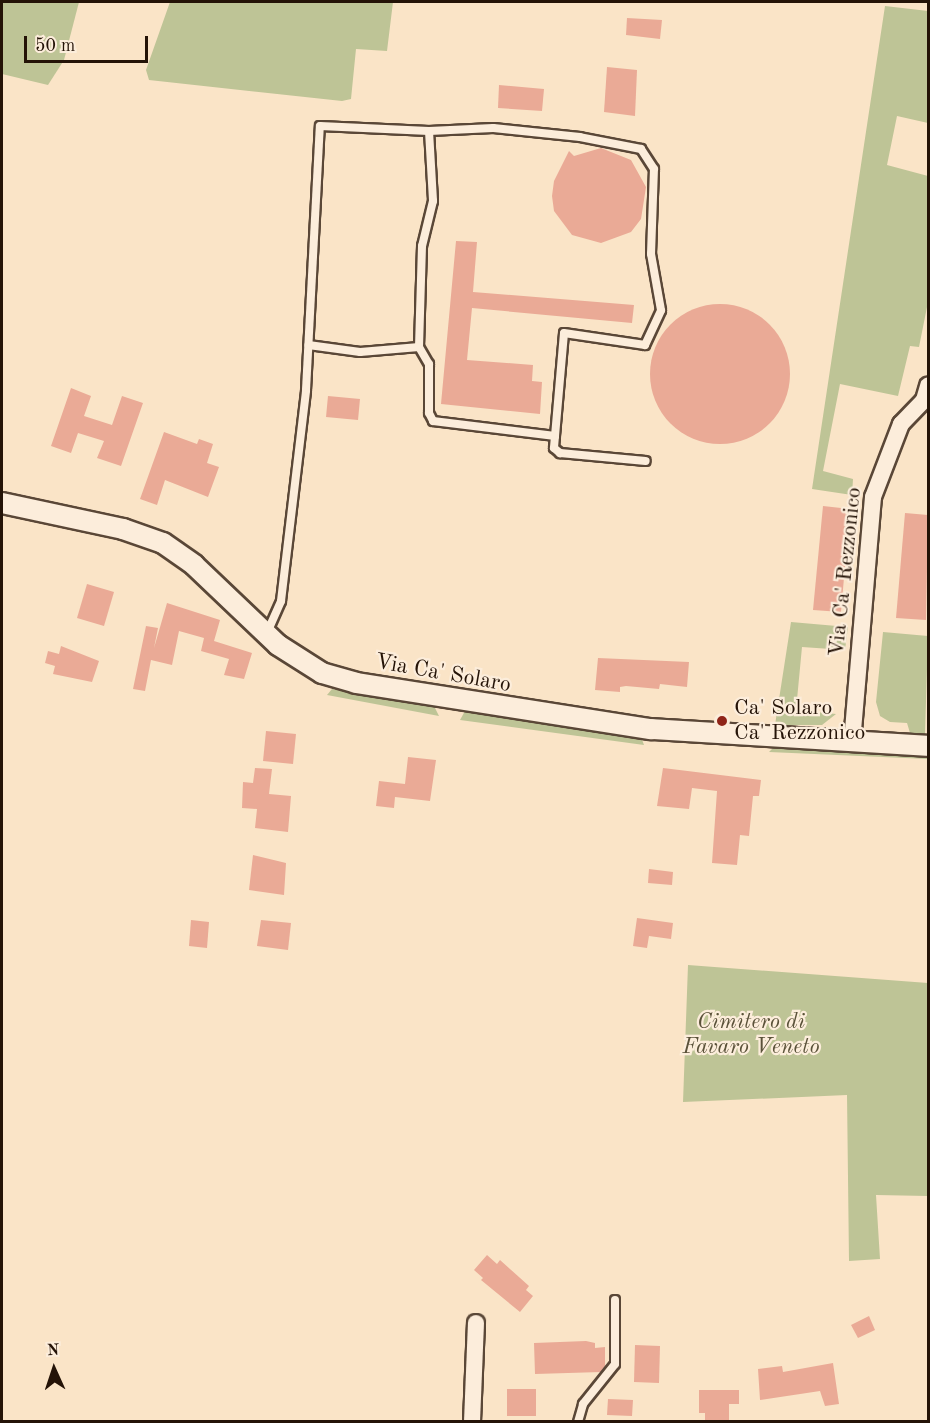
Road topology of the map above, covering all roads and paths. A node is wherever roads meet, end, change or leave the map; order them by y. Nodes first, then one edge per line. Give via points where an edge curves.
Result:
1 (429, 131) junction
2 (308, 345) junction
3 (419, 347) junction
4 (928, 386) edge
5 (555, 436) junction
6 (646, 461) dead end
7 (2, 503) edge
8 (266, 636) junction
9 (852, 742) junction
10 (928, 746) edge
11 (615, 1300) dead end
12 (476, 1323) dead end
13 (472, 1422) edge
14 (578, 1422) edge

1 - 2 lane via 320,126
1 - 3 lane via 433,201 422,246
1 - 5 lane via 493,128 580,137 642,149 654,169 651,254 661,310 645,345 564,333
2 - 3 lane via 360,352
2 - 8 lane via 281,601
3 - 5 lane via 429,364 429,413 433,421
4 - 9 street, Via Ca' Rezzonico via 924,400 901,424 873,497
5 - 6 lane via 554,448 560,453
7 - 8 street, Via Ca' Solaro via 163,543 195,565
8 - 9 street, Via Ca' Solaro via 322,673 450,701 651,729
9 - 10 street, Via Ca' Solaro
11 - 14 lane via 615,1364 583,1404
12 - 13 street

